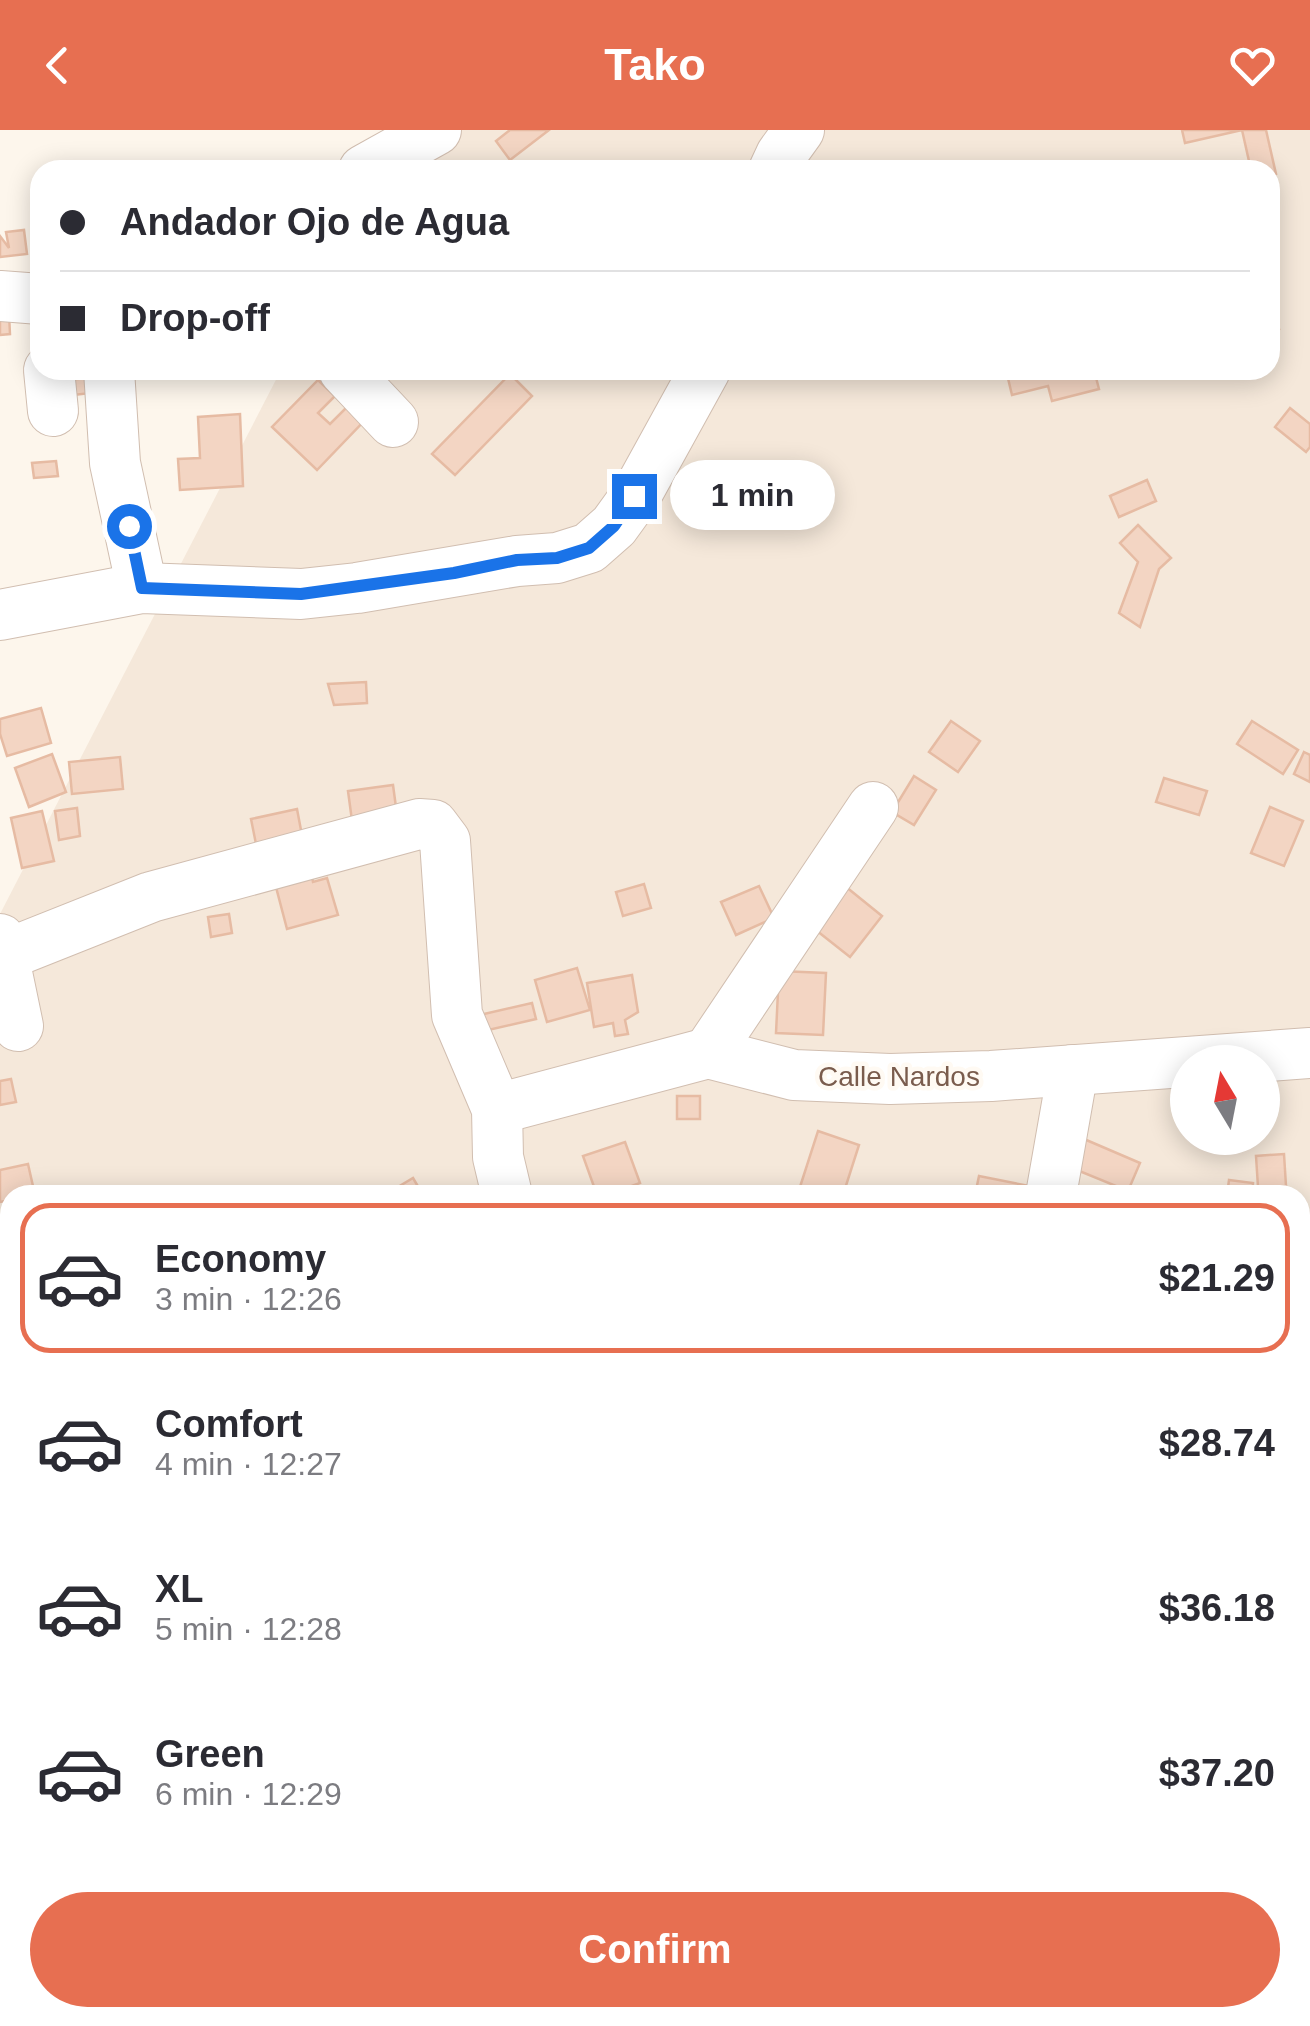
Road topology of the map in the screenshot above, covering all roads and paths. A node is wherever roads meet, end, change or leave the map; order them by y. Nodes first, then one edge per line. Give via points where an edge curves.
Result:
1 (436, 130) edge
2 (799, 130) edge
3 (382, 160) edge
4 (779, 160) edge
5 (0, 296) edge
6 (30, 298) edge
7 (111, 380) edge
8 (353, 380) edge
9 (698, 380) edge
10 (393, 422) dead end
11 (142, 588) junction
12 (0, 615) edge
13 (873, 807) dead end
14 (2, 951) edge
15 (18, 1026) dead end
16 (708, 1053) junction
17 (1310, 1053) edge
18 (1073, 1070) junction
19 (497, 1109) junction
20 (504, 1185) edge
21 (1053, 1185) edge

1 - 3 street
2 - 4 street
5 - 6 street
7 - 11 street via 116,463
8 - 10 street
9 - 11 street via 634,496 589,548 301,594
11 - 12 street
13 - 16 street
14 - 15 street
14 - 19 street via 152,897 433,825 445,841 456,1015
16 - 18 street, Calle Nardos via 794,1075 890,1079
16 - 19 street, Calle Nardos
17 - 18 street, Calle Nardos
18 - 21 street
19 - 20 street

